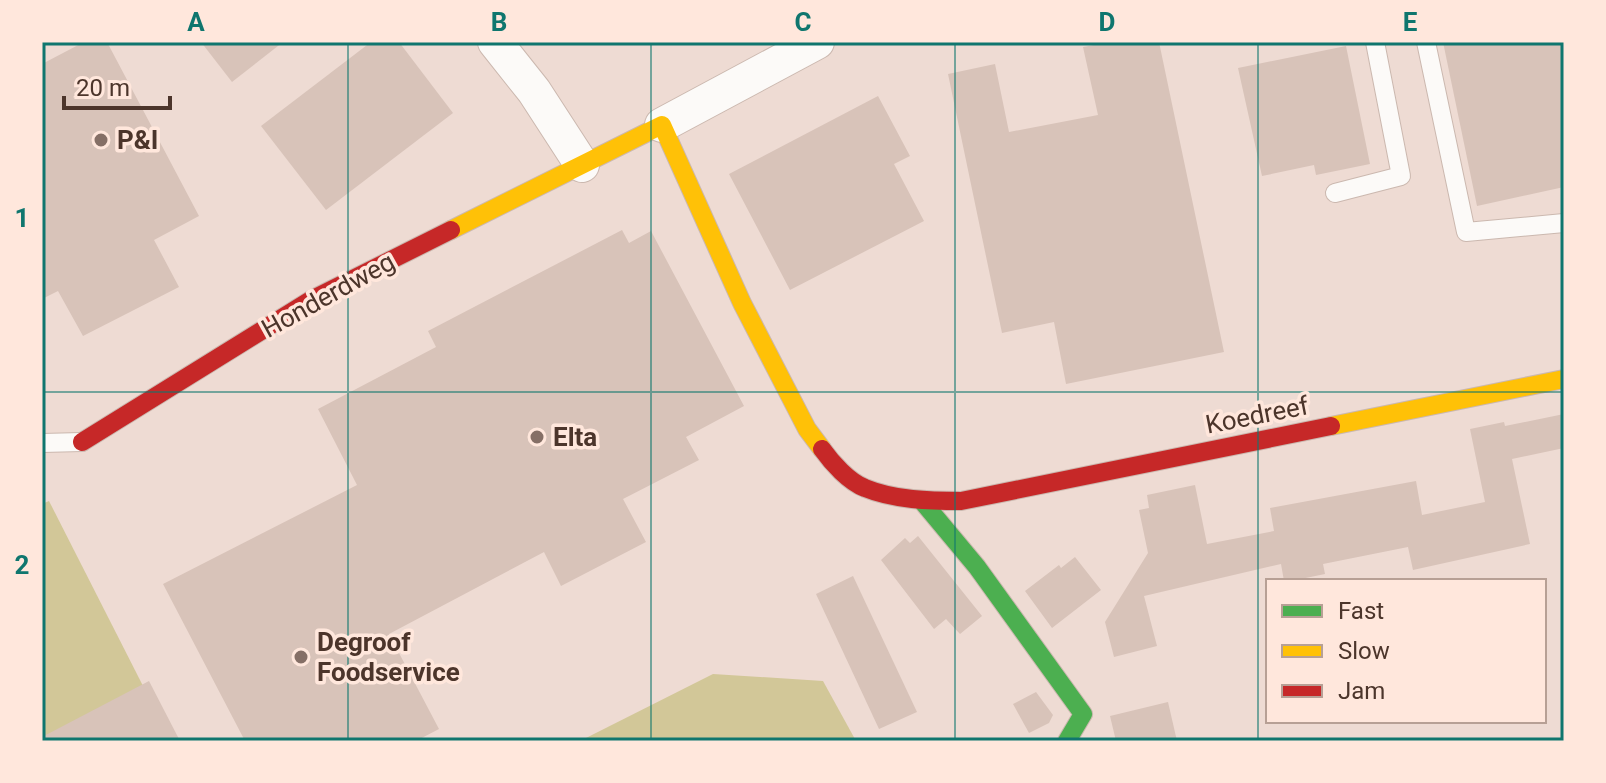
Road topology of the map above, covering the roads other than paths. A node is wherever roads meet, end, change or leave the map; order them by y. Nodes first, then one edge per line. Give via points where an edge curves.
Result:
1 (495, 42) edge
2 (817, 42) edge
3 (1375, 42) edge
4 (1426, 42) edge
5 (662, 125) junction
6 (582, 165) junction
7 (1335, 193) dead end
8 (1564, 223) edge
9 (1564, 379) edge
10 (82, 442) joint
11 (42, 443) edge
12 (922, 501) junction
13 (1067, 741) edge

1 - 6 street
2 - 5 street, Honderdweg
3 - 7 lane via 1401,176
4 - 8 lane via 1466,232
5 - 6 street, Honderdweg
5 - 12 street via 742,303 807,429 832,462 863,488
6 - 10 street, Honderdweg via 311,300
9 - 12 street, Koedreef via 961,501
10 - 11 lane
12 - 13 street via 977,567 1083,714

